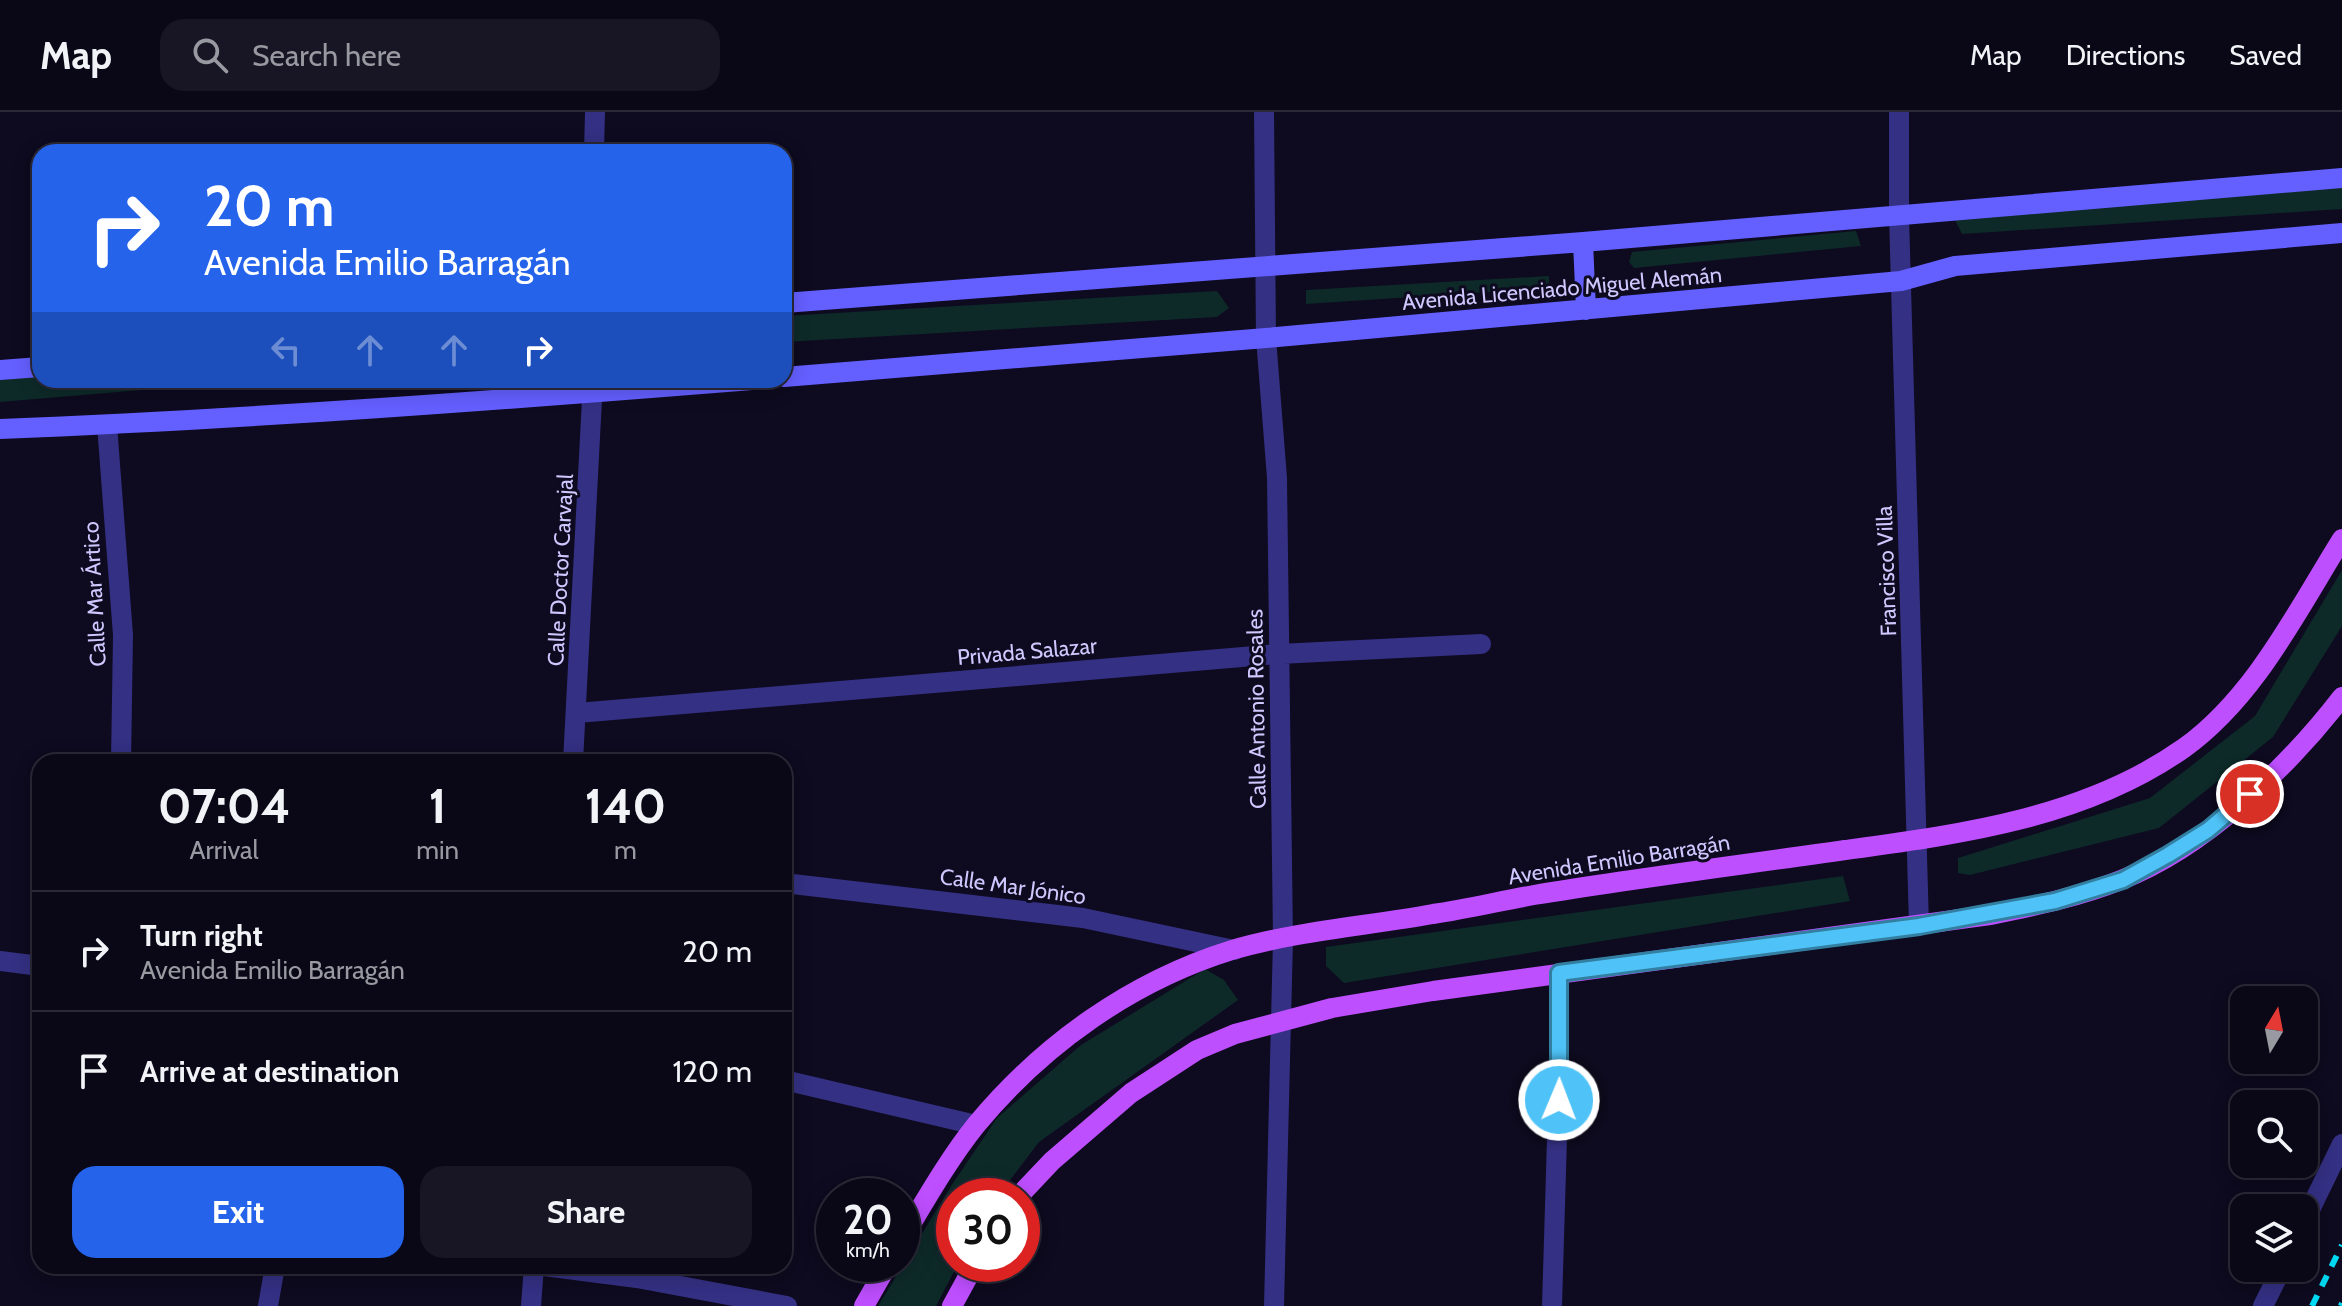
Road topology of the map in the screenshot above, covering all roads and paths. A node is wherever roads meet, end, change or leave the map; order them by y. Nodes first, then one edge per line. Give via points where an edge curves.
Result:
1 (595, 112) edge
2 (1264, 112) edge
3 (1899, 112) edge
4 (594, 144) edge
5 (2342, 178) edge
6 (1899, 215) junction
7 (2342, 233) edge
8 (1583, 242) junction
9 (1265, 266) junction
10 (1901, 281) junction
11 (792, 302) edge
12 (1586, 310) junction
13 (1266, 338) junction
14 (32, 368) edge
15 (0, 370) edge
16 (792, 376) edge
17 (567, 388) edge
18 (592, 388) edge
19 (107, 425) junction
20 (0, 429) edge
21 (2342, 539) edge
22 (1481, 644) dead end
23 (1279, 654) junction
24 (2342, 697) edge
25 (577, 713) junction
26 (121, 754) edge
27 (574, 754) edge
28 (1915, 840) junction
29 (792, 884) edge
30 (1919, 926) junction
31 (1283, 939) junction
32 (1234, 950) junction
33 (0, 961) edge
34 (32, 965) edge
35 (1559, 973) junction
36 (1280, 1021) junction
37 (792, 1082) edge
38 (976, 1125) junction
39 (2342, 1144) edge
40 (1036, 1178) edge
41 (2318, 1194) edge
42 (920, 1209) edge
43 (274, 1274) edge
44 (533, 1274) edge
45 (606, 1274) edge
46 (878, 1282) edge
47 (965, 1282) edge
48 (2275, 1282) edge
49 (268, 1306) edge
50 (531, 1306) edge
51 (787, 1306) edge
52 (864, 1306) edge
53 (952, 1306) edge
54 (1274, 1306) edge
55 (1552, 1306) edge
56 (2263, 1306) edge

1 - 4 street
2 - 9 street, Calle Antonio Rosales
3 - 6 street, Francisco Villa
5 - 6 main road, Avenida Licenciado Miguel Alemán
6 - 8 main road, Avenida Licenciado Miguel Alemán
6 - 10 street, Francisco Villa
7 - 10 main road, Avenida Licenciado Miguel Alemán via 1955,266
8 - 9 main road, Avenida Licenciado Miguel Alemán
8 - 12 main road
9 - 11 main road, Avenida Licenciado Miguel Alemán
9 - 13 street, Calle Antonio Rosales
10 - 12 main road, Avenida Licenciado Miguel Alemán
10 - 28 street, Francisco Villa
12 - 13 main road, Avenida Licenciado Miguel Alemán
13 - 16 main road, Avenida Licenciado Miguel Alemán
13 - 23 street, Calle Antonio Rosales via 1277,478
14 - 15 main road
17 - 19 main road
18 - 25 street, Calle Doctor Carvajal
19 - 20 main road
19 - 26 street, Calle Mar Ártico via 123,635
21 - 28 main road, Avenida Emilio Barragán via 2262,666 2226,710 2186,746 2090,798 1977,830
22 - 23 street, Privada Salazar
23 - 25 street, Privada Salazar
23 - 31 street, Calle Antonio Rosales
24 - 30 main road via 2292,756 2208,830 2123,880 2055,901
25 - 27 street, Calle Doctor Carvajal
28 - 30 street, Francisco Villa
28 - 31 main road, Avenida Emilio Barragán via 1530,896
29 - 32 street, Calle Mar Jónico via 1083,918
30 - 35 main road
31 - 32 main road, Avenida Emilio Barragán
31 - 36 street, Calle Antonio Rosales
32 - 38 main road, Avenida Emilio Barragán via 1163,976 1106,1007 1057,1044
33 - 34 street
35 - 36 main road
35 - 55 street
36 - 40 main road via 1197,1050 1093,1123
36 - 54 street, Calle Antonio Rosales
37 - 38 street
38 - 42 main road, Avenida Emilio Barragán
39 - 41 street
43 - 49 street
44 - 50 street
45 - 51 street
46 - 52 main road
47 - 53 main road
48 - 56 street

